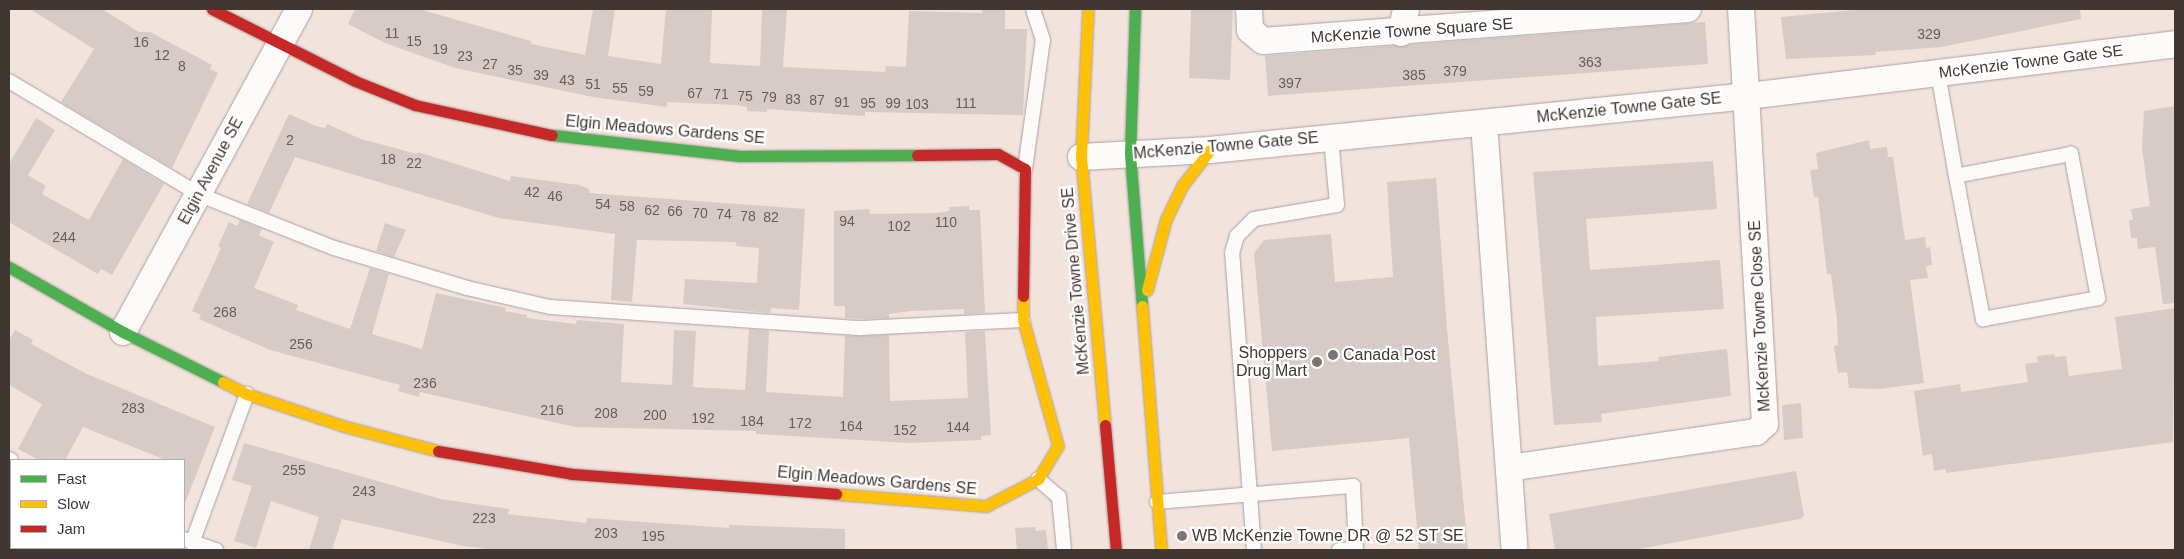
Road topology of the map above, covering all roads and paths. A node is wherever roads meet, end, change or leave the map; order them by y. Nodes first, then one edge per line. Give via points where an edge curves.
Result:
1 (212, 9) edge
2 (299, 9) edge
3 (1033, 9) edge
4 (1088, 9) edge
5 (1135, 9) edge
6 (1249, 9) edge
7 (1688, 9) edge
8 (1741, 9) edge
9 (1404, 21) edge
10 (277, 43) junction
11 (2175, 44) edge
12 (1938, 73) junction
13 (9, 80) edge
14 (1748, 96) junction
15 (1484, 123) junction
16 (1331, 138) junction
17 (1210, 150) junction
18 (1130, 154) junction
19 (1081, 157) junction
20 (1024, 169) junction
21 (1956, 176) junction
22 (200, 195) junction
23 (9, 267) edge
24 (1142, 311) junction
25 (1023, 320) junction
26 (123, 332) junction
27 (247, 394) junction
28 (1509, 468) junction
29 (1038, 479) junction
30 (1249, 496) junction
31 (1158, 502) junction
32 (188, 541) edge
33 (1514, 546) dead end
34 (216, 550) edge
35 (1064, 550) edge
36 (1116, 550) edge
37 (1162, 550) edge
38 (1254, 550) edge
39 (1339, 550) edge

1 - 10 street, Elgin Meadows Gardens SE
2 - 10 street, Elgin Avenue SE
3 - 20 lane via 1042,40
4 - 19 street, McKenzie Towne Drive SE
5 - 18 street
6 - 9 street, McKenzie Towne Square SE via 1250,30 1263,42
7 - 9 street, McKenzie Towne Square SE
8 - 14 street
10 - 20 street, Elgin Meadows Gardens SE via 354,81 415,105 580,141 740,156 998,154
10 - 22 street, Elgin Avenue SE
11 - 12 street, McKenzie Towne Gate SE
12 - 14 street, McKenzie Towne Gate SE
12 - 21 lane
13 - 22 lane
14 - 15 street, McKenzie Towne Gate SE
14 - 28 street, McKenzie Towne Close SE via 1765,424 1756,432
15 - 16 street, McKenzie Towne Gate SE
15 - 28 street
16 - 17 street, McKenzie Towne Gate SE
16 - 30 lane via 1337,206 1254,219 1237,236 1232,253
17 - 18 street, McKenzie Towne Gate SE
17 - 24 street via 1182,186 1166,219
18 - 19 street, McKenzie Towne Gate SE
18 - 24 street
19 - 36 street, McKenzie Towne Drive SE
20 - 25 street
21 - 21 lane via 1983,319 2098,298 2071,154
22 - 25 lane via 334,248 550,307 861,328
22 - 26 street, Elgin Avenue SE
23 - 26 street, Elgin Meadows Gardens SE
24 - 31 street
25 - 29 street via 1058,446
26 - 27 street, Elgin Meadows Gardens SE
27 - 29 street, Elgin Meadows Gardens SE via 344,426 454,455 572,474 986,506
27 - 32 lane
28 - 33 street
29 - 35 lane via 1059,497
30 - 31 lane
30 - 38 lane
30 - 39 lane via 1353,486 1356,549
31 - 37 street
32 - 34 lane

